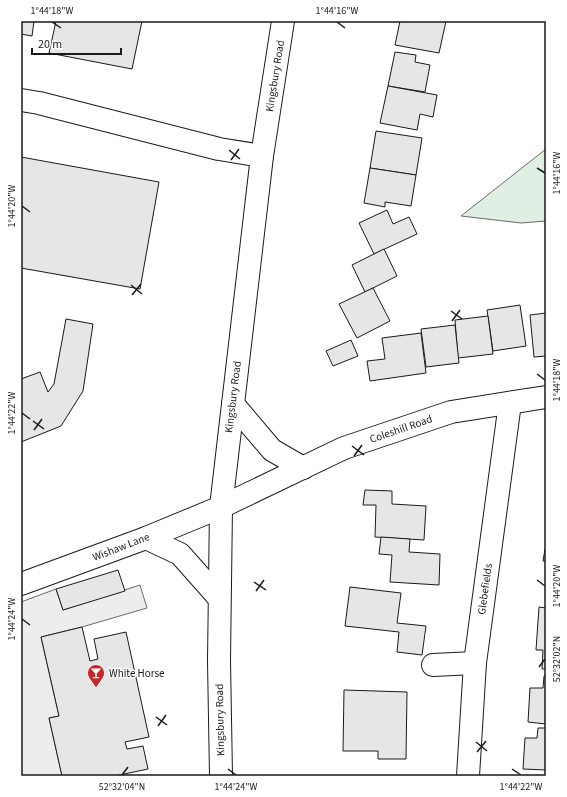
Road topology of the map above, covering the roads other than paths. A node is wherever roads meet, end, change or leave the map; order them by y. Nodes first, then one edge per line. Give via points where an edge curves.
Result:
1 (283, 21) edge
2 (21, 100) edge
3 (262, 156) junction
4 (546, 398) edge
5 (510, 403) junction
6 (233, 404) junction
7 (303, 468) junction
8 (221, 507) junction
9 (146, 538) junction
10 (21, 584) edge
11 (219, 598) junction
12 (475, 663) junction
13 (433, 665) dead end
14 (221, 776) edge
15 (468, 776) edge

1 - 3 main road, Kingsbury Road
2 - 3 main road via 219,149
3 - 6 main road, Kingsbury Road
4 - 5 main road, Coleshill Road
5 - 7 main road, Coleshill Road via 451,412 344,448
5 - 12 main road, Glebefields
6 - 7 main road via 272,450
6 - 8 main road, Kingsbury Road
7 - 8 main road, Coleshill Road
8 - 9 main road, Wishaw Lane
8 - 11 main road, Kingsbury Road
9 - 10 main road, Wishaw Lane
9 - 11 main road via 180,554
11 - 14 main road, Kingsbury Road
12 - 13 main road
12 - 15 main road, Glebefields

